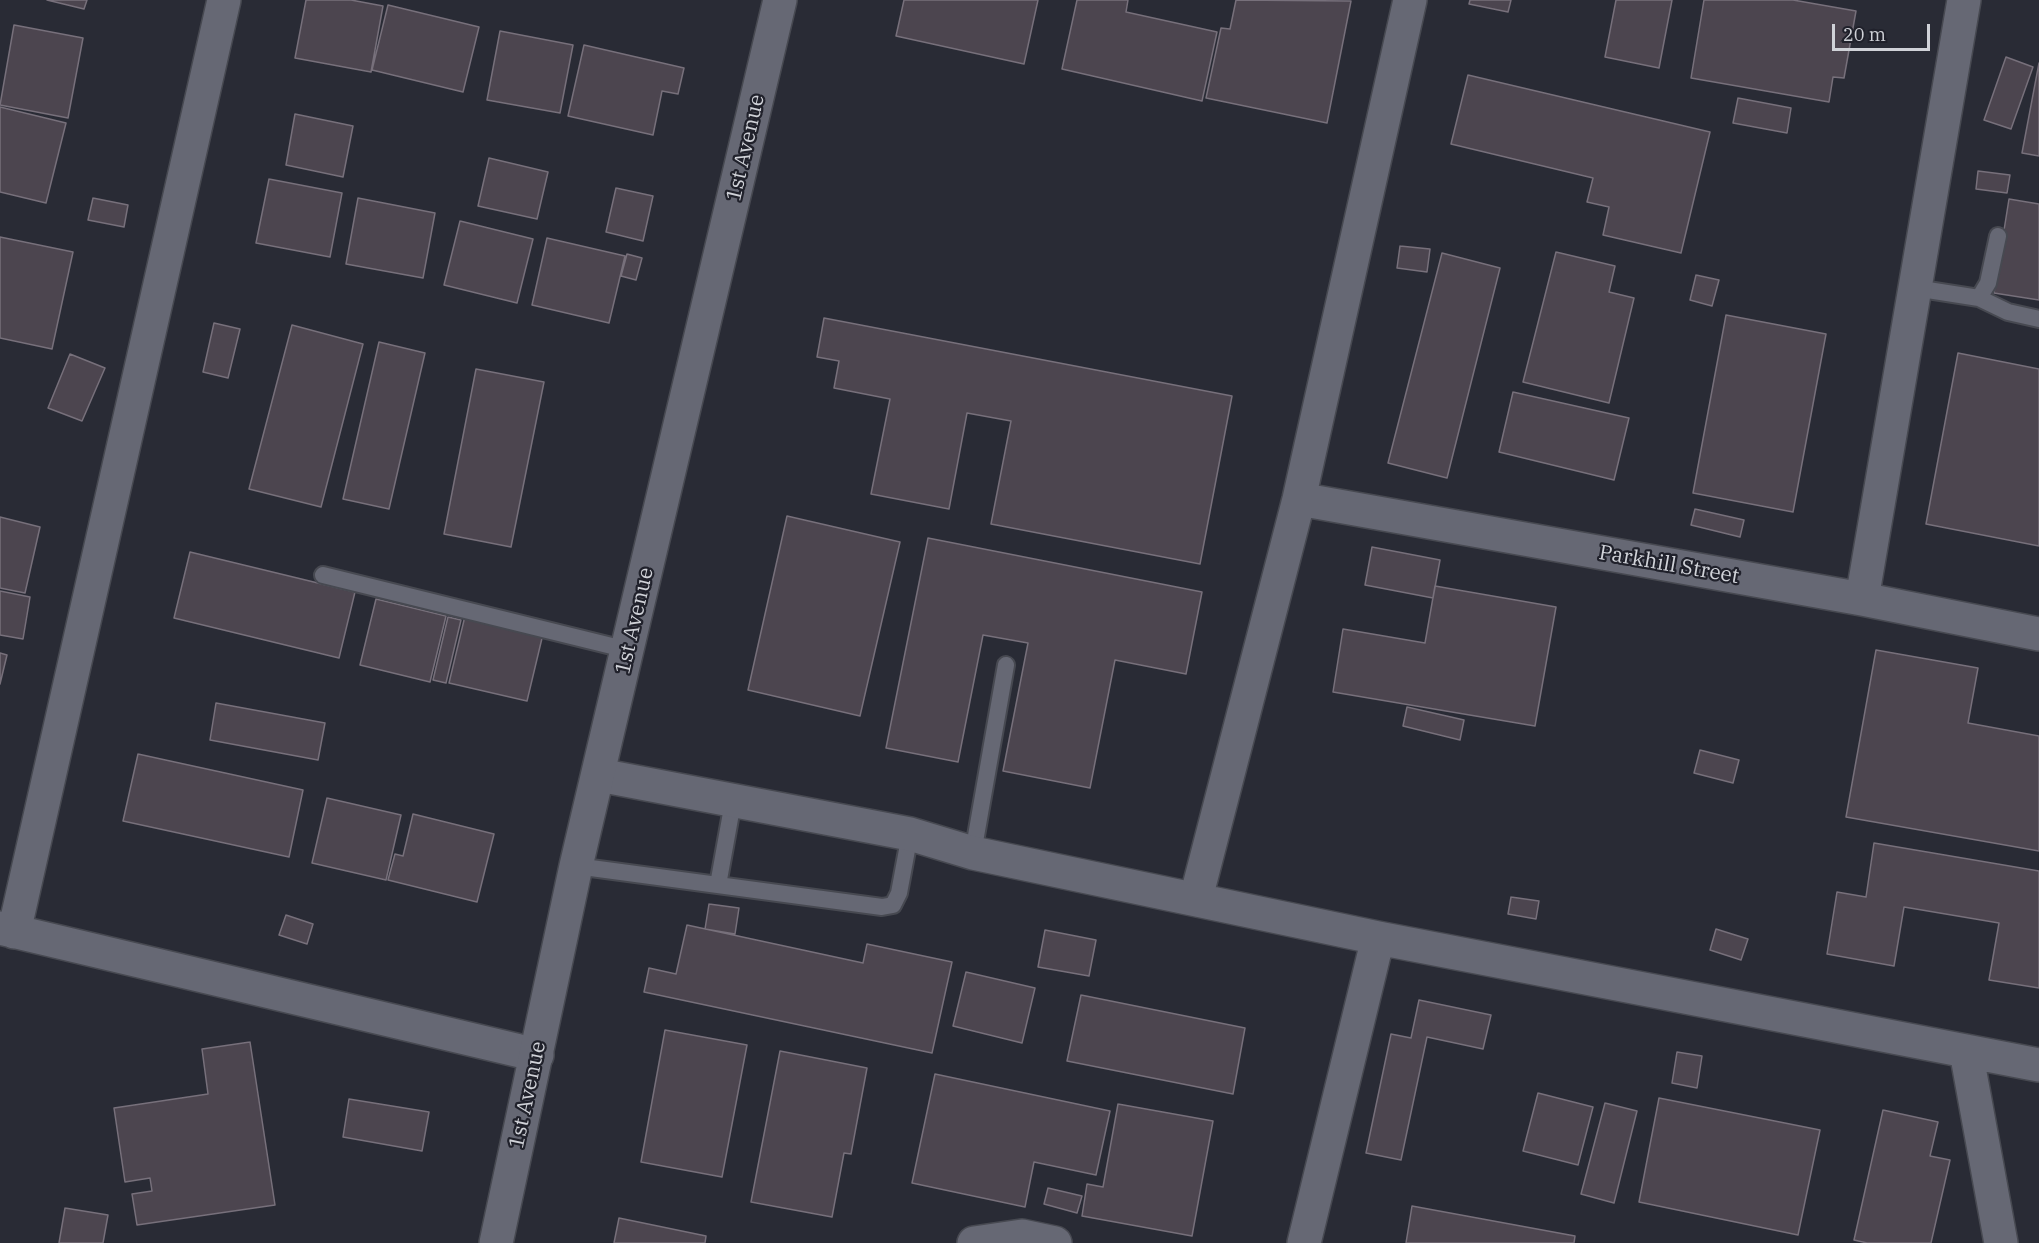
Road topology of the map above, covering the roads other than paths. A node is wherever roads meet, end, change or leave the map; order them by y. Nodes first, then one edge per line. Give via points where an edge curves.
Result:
1 (224, 0) edge
2 (780, 0) edge
3 (1410, 0) edge
4 (1964, 0) edge
5 (1998, 236) dead end
6 (1915, 288) junction
7 (1979, 298) junction
8 (2039, 319) edge
9 (1299, 499) junction
10 (323, 575) dead end
11 (1862, 599) junction
12 (2039, 634) edge
13 (628, 650) junction
14 (1006, 665) dead end
15 (599, 775) junction
16 (733, 802) junction
17 (910, 834) junction
18 (973, 853) junction
19 (576, 866) junction
20 (718, 885) junction
21 (1196, 898) junction
22 (7, 930) edge
23 (1378, 938) junction
24 (1966, 1051) junction
25 (537, 1055) junction
26 (2039, 1065) edge
27 (496, 1243) edge
28 (974, 1243) edge
29 (1055, 1243) edge
30 (1304, 1243) edge
31 (2001, 1243) edge

1 - 22 street
2 - 13 street, 1st Avenue
3 - 9 street
4 - 6 street
5 - 7 lane via 1988,283
6 - 7 lane
6 - 11 street
7 - 8 lane via 2008,312
9 - 11 street, Parkhill Street
9 - 21 street
10 - 13 lane
11 - 12 street, Parkhill Street
13 - 15 street, 1st Avenue
14 - 18 lane
15 - 16 street
15 - 19 street, 1st Avenue
16 - 17 street
16 - 20 lane
17 - 18 street
17 - 20 lane via 899,893 893,905 882,907
18 - 21 street
19 - 20 lane
19 - 25 street, 1st Avenue
21 - 23 street
22 - 25 street
23 - 24 street
23 - 30 street
24 - 26 street
24 - 31 street
25 - 27 street, 1st Avenue
28 - 29 street via 1022,1236

